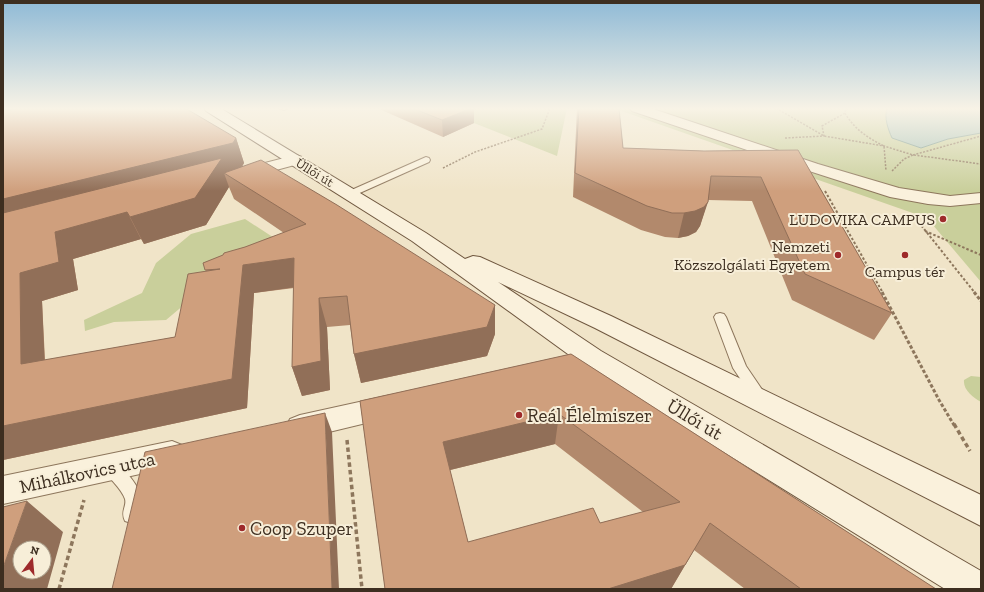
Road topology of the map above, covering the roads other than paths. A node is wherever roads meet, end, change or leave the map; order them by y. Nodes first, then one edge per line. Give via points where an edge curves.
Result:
1 (256, 136) edge
2 (719, 136) edge
3 (296, 160) junction
4 (426, 160) dead end
5 (224, 180) dead end
6 (350, 194) junction
7 (981, 198) edge
8 (419, 237) junction
9 (720, 317) dead end
10 (592, 358) junction
11 (561, 365) edge
12 (414, 401) edge
13 (763, 401) junction
14 (274, 432) edge
15 (196, 449) edge
16 (101, 469) junction
17 (3, 490) edge
18 (981, 511) edge
19 (127, 531) edge
20 (970, 586) edge

1 - 3 main road, Üllői út
2 - 7 main road via 812,167 891,186 928,199
3 - 5 main road
3 - 6 main road, Üllői út
4 - 6 lane
6 - 8 main road, Üllői út
8 - 10 main road, Üllői út
8 - 13 main road, Üllői út via 603,322
9 - 13 lane via 740,368
10 - 11 main road
10 - 20 main road, Üllői út
12 - 14 main road
13 - 18 main road, Üllői út
15 - 16 main road, Mihálkovics utca
16 - 17 main road, Mihálkovics utca
16 - 19 lane via 128,487 134,501

